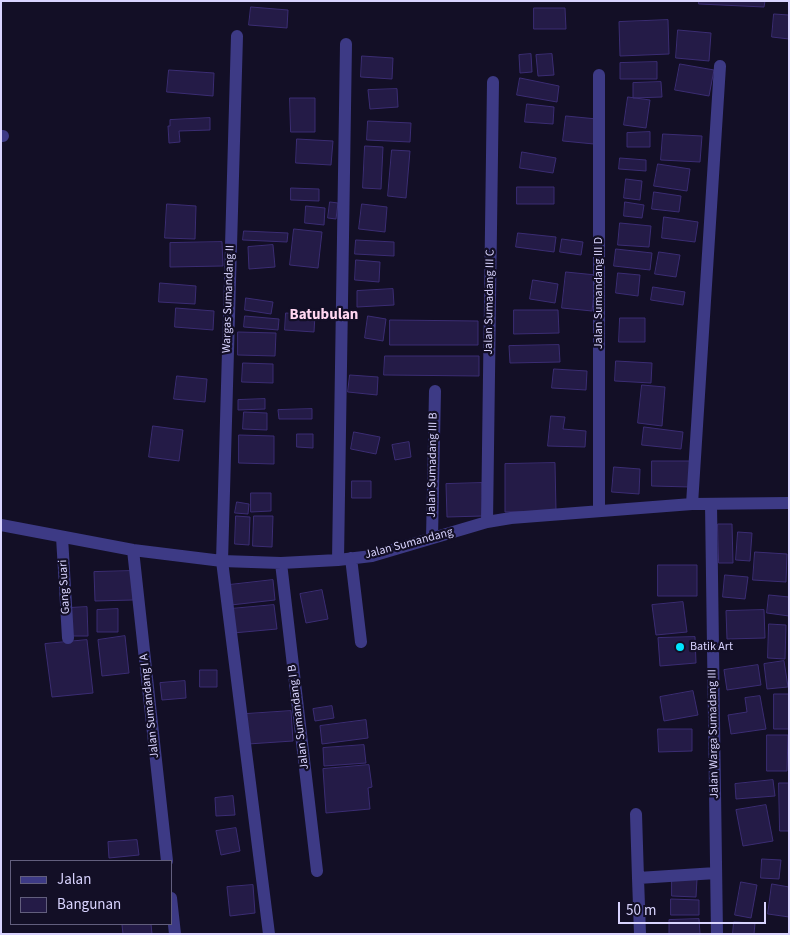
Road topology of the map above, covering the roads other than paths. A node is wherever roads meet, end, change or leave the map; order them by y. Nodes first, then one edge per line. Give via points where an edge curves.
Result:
1 (237, 36) dead end
2 (346, 44) dead end
3 (720, 66) dead end
4 (599, 75) dead end
5 (493, 82) dead end
6 (435, 392) dead end
7 (789, 503) edge
8 (692, 504) junction
9 (711, 504) junction
10 (599, 510) junction
11 (488, 522) junction
12 (1, 526) edge
13 (62, 537) junction
14 (432, 538) junction
15 (133, 550) junction
16 (344, 559) junction
17 (222, 561) junction
18 (281, 563) junction
19 (68, 638) dead end
20 (361, 642) dead end
21 (636, 814) dead end
22 (167, 860) edge
23 (317, 871) dead end
24 (716, 873) junction
25 (638, 878) junction
26 (172, 907) edge
27 (175, 934) edge
28 (269, 934) edge
29 (640, 934) edge
30 (717, 934) edge

1 - 17 street, Wargas Sumandang II
2 - 16 street
3 - 8 street
4 - 10 street, Jalan Sumandang III D
5 - 11 street, Jalan Sumadang III C
6 - 14 street, Jalan Sumadang III B
7 - 9 street, Jalan Sumandang
8 - 9 street, Jalan Sumandang
8 - 10 street, Jalan Sumandang
9 - 24 street, Jalan Warga Sumadang III
10 - 11 street, Jalan Sumandang
11 - 14 street, Jalan Sumandang
12 - 13 street, Jalan Sumandang
13 - 15 street, Jalan Sumandang
13 - 19 street, Gang Suari
14 - 16 street, Jalan Sumandang via 372,556
15 - 17 street, Jalan Sumandang
15 - 22 street, Jalan Sumandang I A
16 - 18 street, Jalan Sumandang
16 - 20 street
17 - 18 street, Jalan Sumandang
17 - 28 street, Wargas Sumandang II
18 - 23 street, Jalan Sumandang I B
21 - 25 street
24 - 25 street
24 - 30 street, Jalan Warga Sumadang III
25 - 29 street
26 - 27 street

